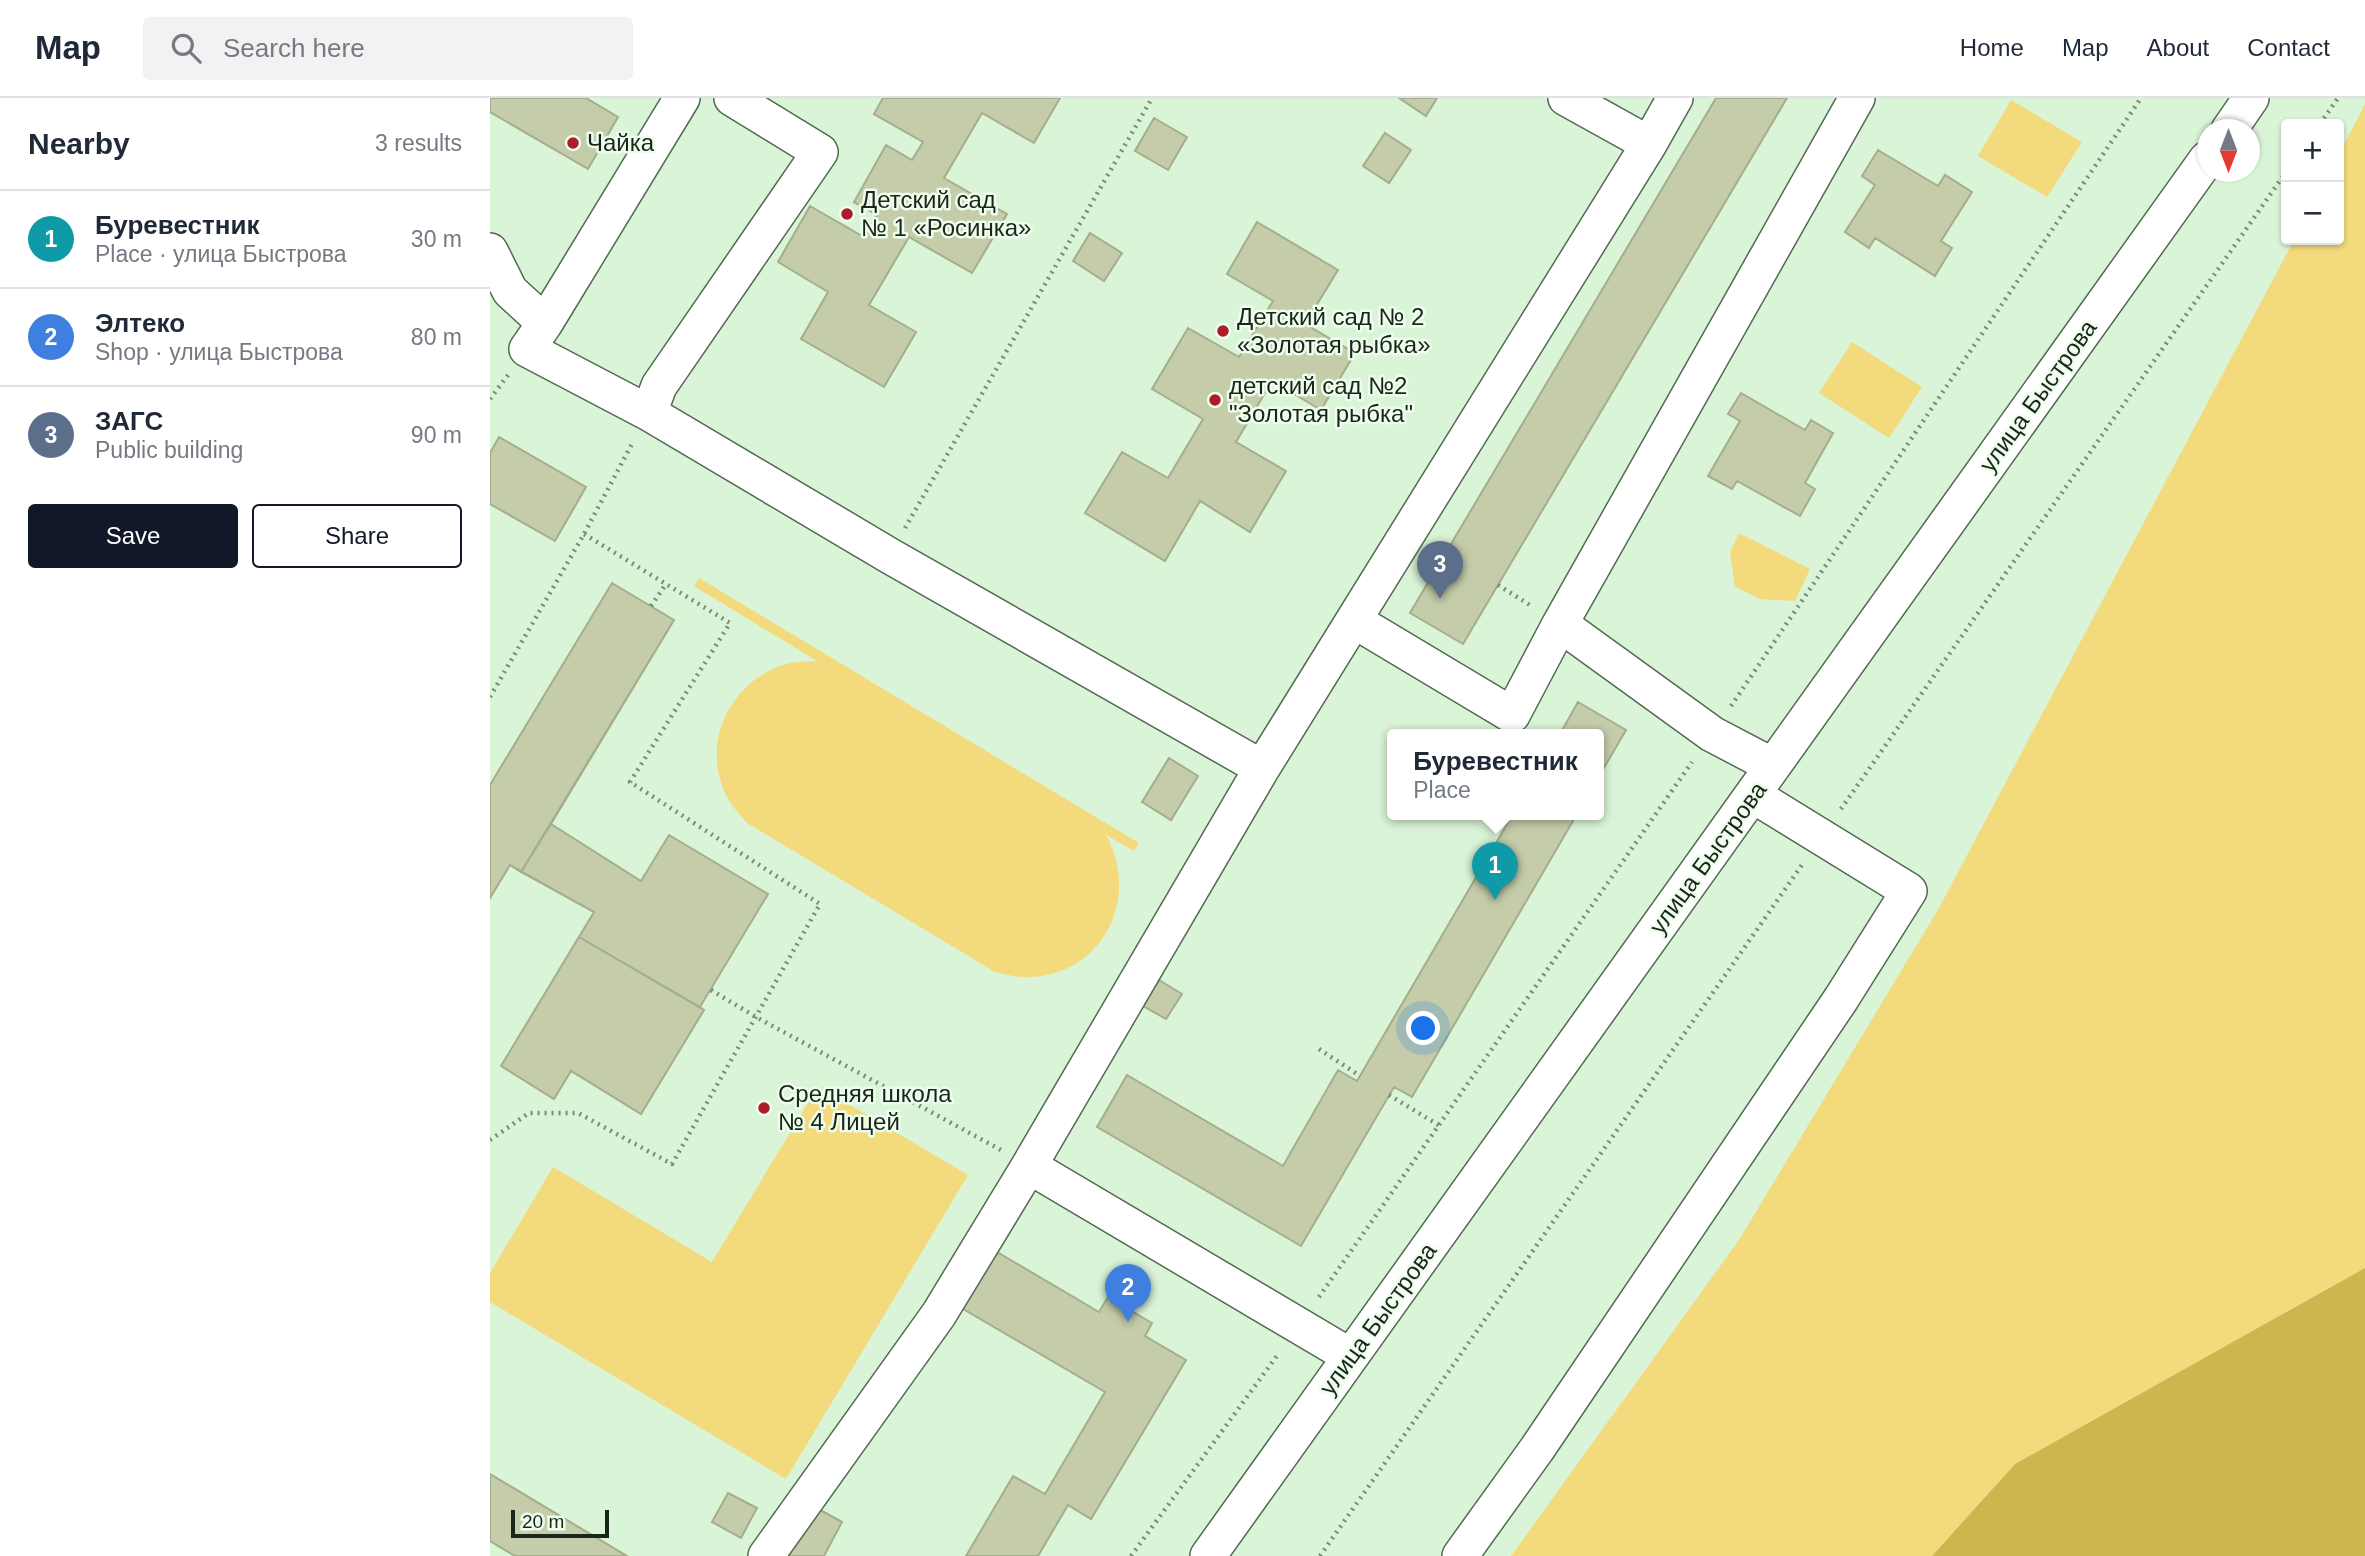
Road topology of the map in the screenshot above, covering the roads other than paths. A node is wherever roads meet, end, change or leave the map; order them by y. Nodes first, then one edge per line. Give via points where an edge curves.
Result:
1 (682, 98) edge
2 (732, 98) edge
3 (1566, 98) edge
4 (1675, 98) edge
5 (1857, 98) edge
6 (2251, 98) edge
7 (2237, 119) edge
8 (1649, 144) junction
9 (2197, 173) edge
10 (490, 251) edge
11 (545, 323) junction
12 (649, 413) junction
13 (1548, 617) junction
14 (1355, 621) junction
15 (1773, 766) junction
16 (1262, 768) junction
17 (1753, 795) junction
18 (1029, 1166) junction
19 (1350, 1356) junction
20 (766, 1556) edge
21 (1208, 1556) edge
22 (1460, 1556) edge

1 - 11 street
2 - 12 street via 820,152 659,386
3 - 8 street
4 - 8 street
5 - 13 street
6 - 7 street
8 - 14 street
9 - 15 street, улица Быстрова
10 - 11 street via 510,291
11 - 12 street via 527,348
12 - 16 street
13 - 14 street via 1513,715
13 - 15 street via 1712,734
14 - 16 street
15 - 17 street, улица Быстрова
16 - 18 street
17 - 19 street, улица Быстрова
17 - 22 street via 1909,891 1545,1438
18 - 19 street
18 - 20 street via 939,1314
19 - 21 street, улица Быстрова

